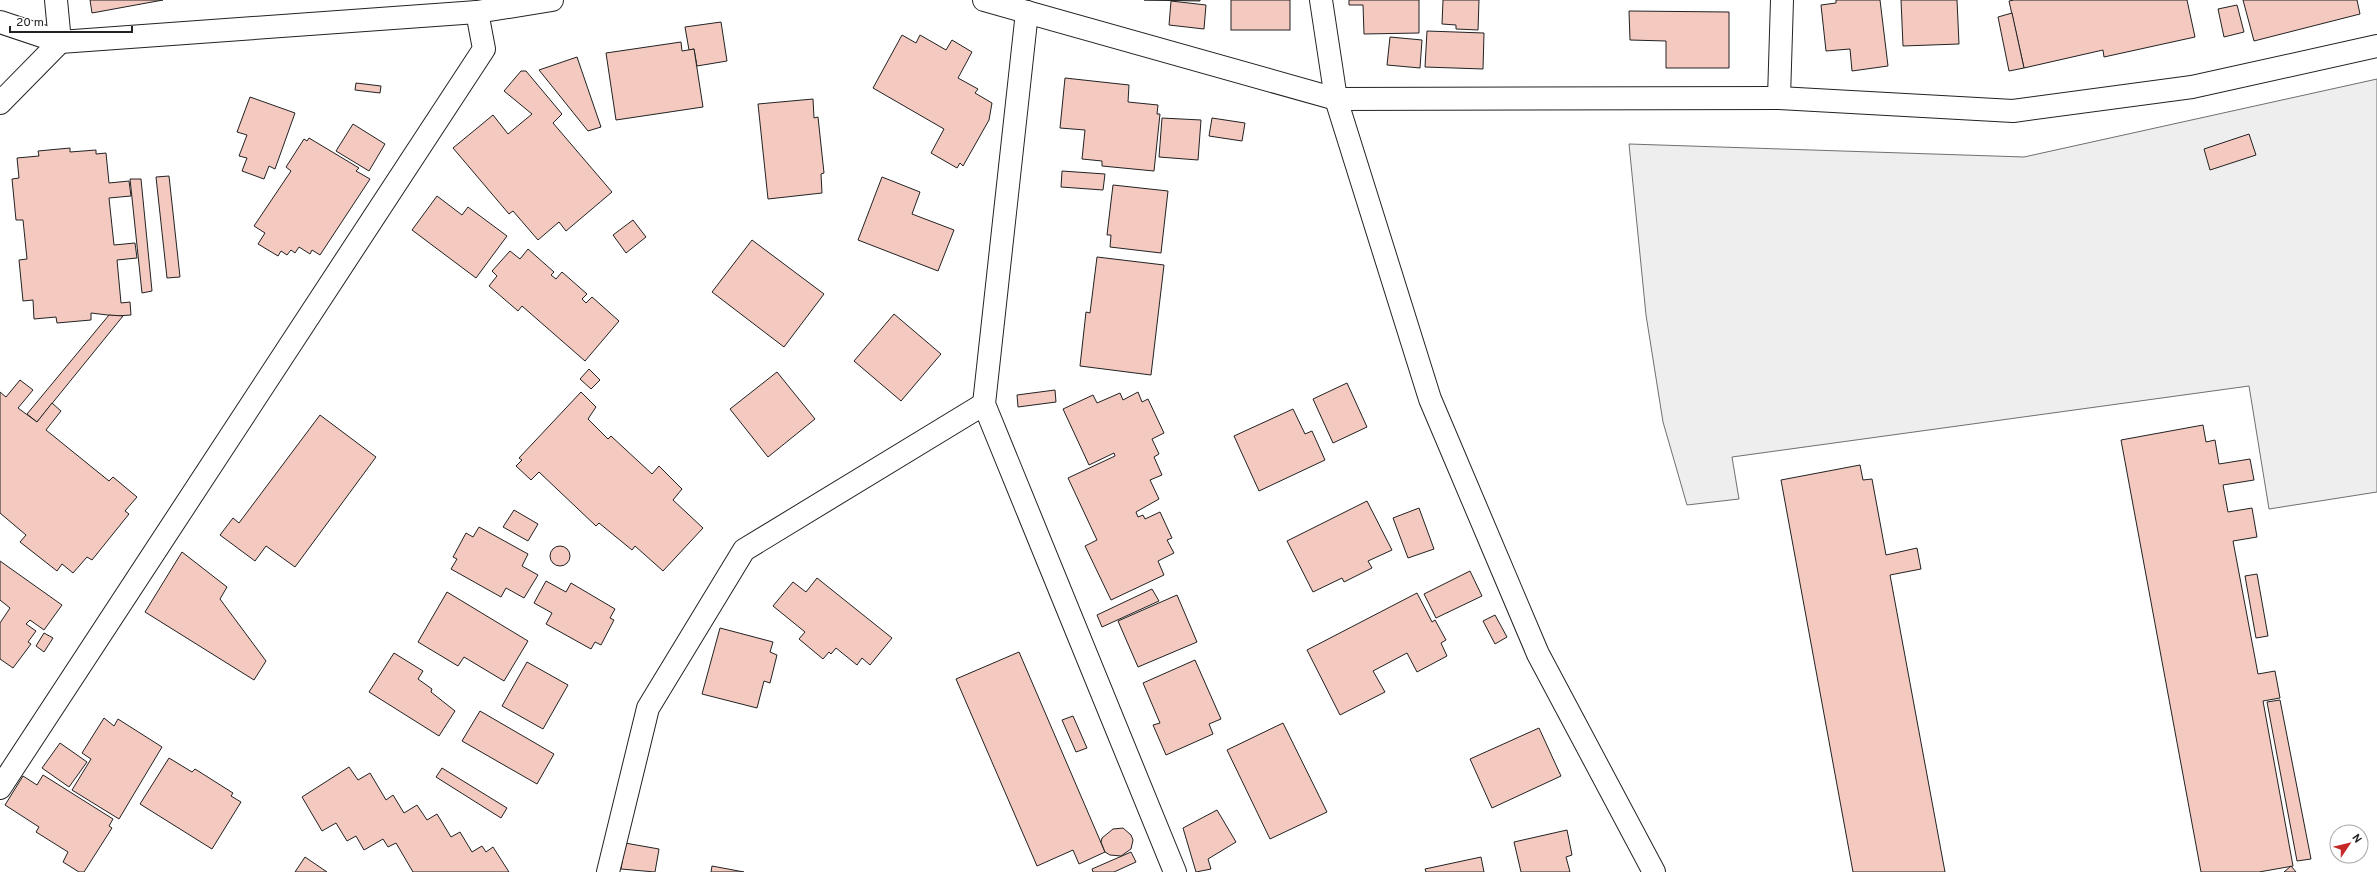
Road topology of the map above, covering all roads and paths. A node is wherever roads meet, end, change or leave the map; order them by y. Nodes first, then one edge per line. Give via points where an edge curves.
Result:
1 (56, 0) edge
2 (552, 0) edge
3 (984, 0) edge
4 (1320, 0) edge
5 (1782, 0) edge
6 (477, 12) junction
7 (1027, 12) junction
8 (0, 22) edge
9 (60, 42) junction
10 (2377, 46) edge
11 (1779, 98) junction
12 (1336, 99) junction
13 (0, 103) edge
14 (984, 404) junction
15 (0, 788) edge
16 (608, 872) edge
17 (1175, 872) edge
18 (1654, 872) edge

1 - 9 street
2 - 6 street
3 - 7 street
4 - 12 street
5 - 11 street
6 - 9 street
6 - 15 street via 484,49
7 - 12 street
7 - 14 street
8 - 9 street
9 - 13 street
10 - 11 street via 2192,87 2013,111
11 - 12 street
12 - 18 street via 1430,399 1538,654
14 - 16 street via 744,550 648,708
14 - 17 street

